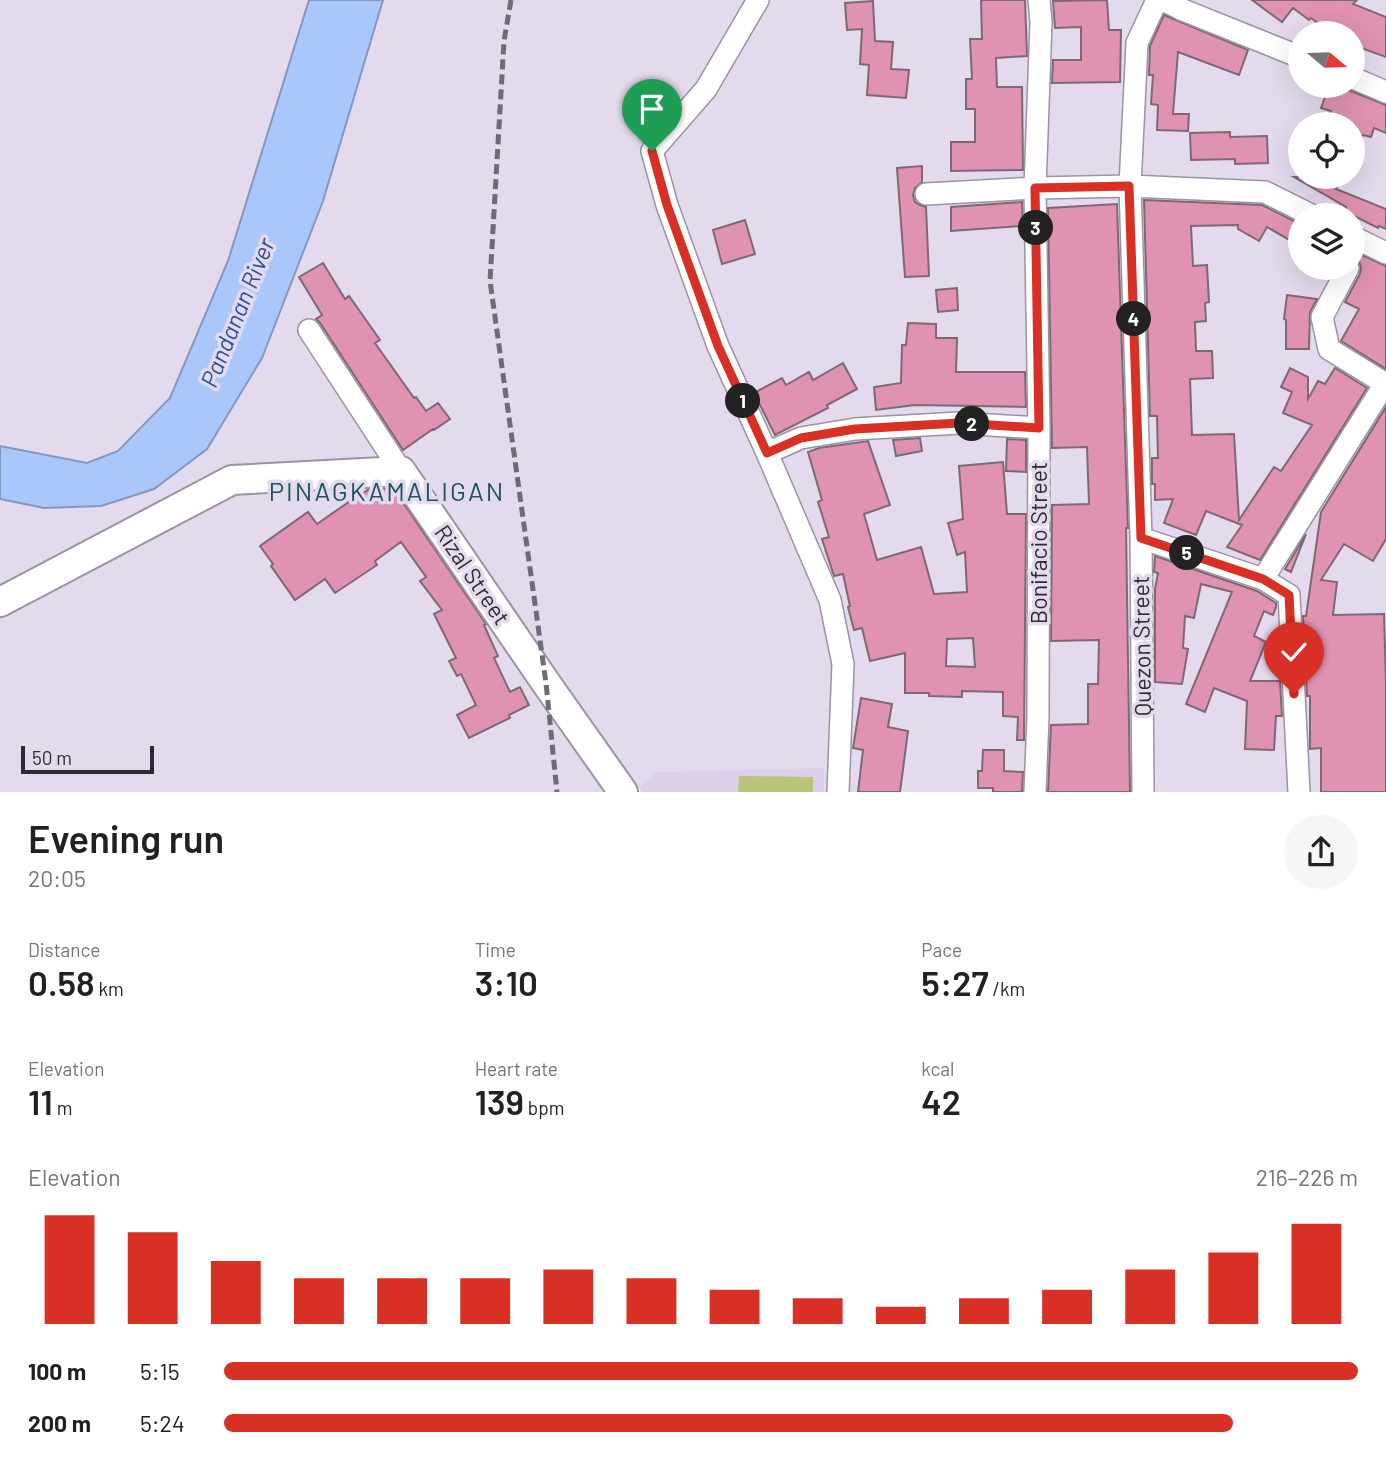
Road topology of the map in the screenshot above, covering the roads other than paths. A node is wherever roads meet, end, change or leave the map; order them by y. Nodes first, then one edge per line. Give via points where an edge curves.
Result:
1 (758, 0) edge
2 (1039, 0) edge
3 (1157, 0) edge
4 (1163, 0) edge
5 (1288, 52) edge
6 (1365, 83) edge
7 (1386, 92) edge
8 (1129, 186) junction
9 (1035, 188) junction
10 (926, 194) dead end
11 (1288, 203) edge
12 (1365, 248) edge
13 (1386, 253) edge
14 (1342, 280) edge
15 (309, 330) dead end
16 (1386, 383) edge
17 (1039, 428) junction
18 (767, 453) junction
19 (401, 471) junction
20 (1141, 538) junction
21 (1263, 579) junction
22 (0, 602) edge
23 (623, 792) edge
24 (838, 792) edge
25 (1035, 792) edge
26 (1143, 792) edge
27 (1299, 792) edge

1 - 18 street via 706,89 652,151 718,346
2 - 9 street, Bonifacio Street
3 - 8 street, Quezon Street via 1138,43
4 - 5 street
6 - 7 street
8 - 9 street
8 - 11 street via 1265,191
8 - 20 street, Quezon Street
9 - 10 street
9 - 17 street, Bonifacio Street
12 - 13 street
14 - 16 street via 1322,317 1329,349
15 - 19 street
16 - 21 street
17 - 18 street via 959,423 855,429 801,438
17 - 25 street, Bonifacio Street
18 - 24 street via 830,600 843,664
19 - 22 street via 232,480
19 - 23 street, Rizal Street
20 - 21 street
20 - 26 street, Quezon Street
21 - 27 street via 1289,595

